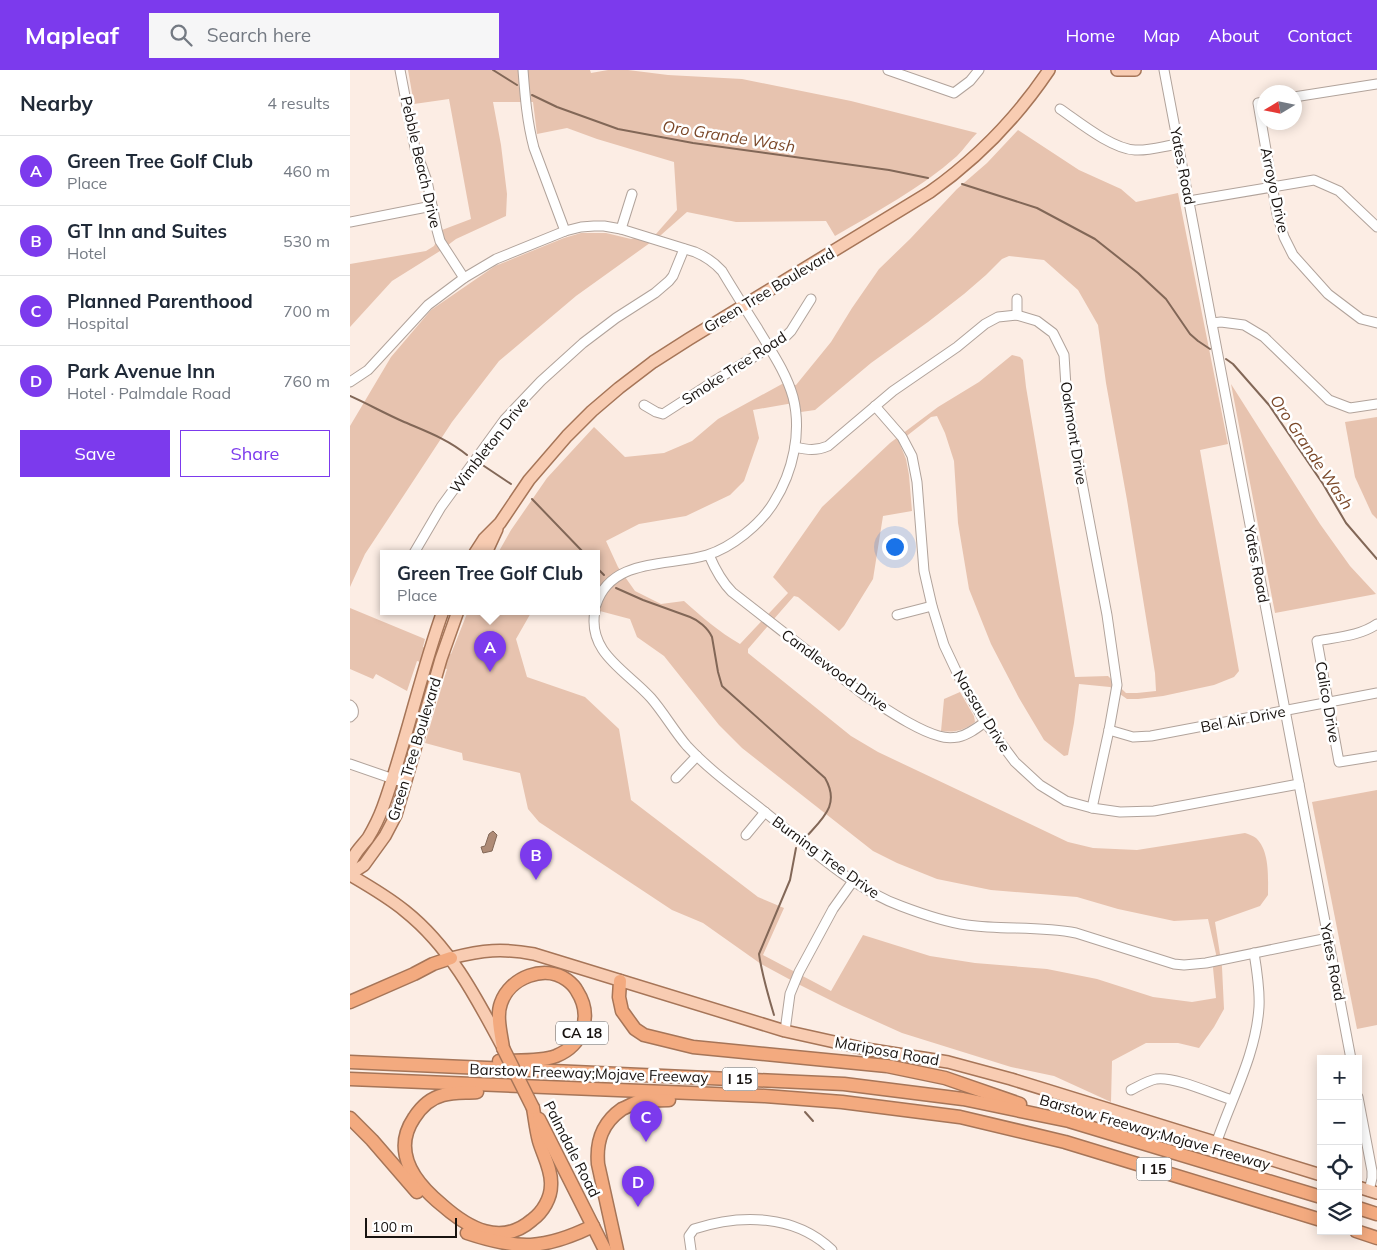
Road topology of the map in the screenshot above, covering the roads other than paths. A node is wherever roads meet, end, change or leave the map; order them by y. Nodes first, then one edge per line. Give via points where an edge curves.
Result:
1 (400, 70) edge
2 (524, 70) edge
3 (532, 70) edge
4 (888, 70) edge
5 (979, 70) edge
6 (1049, 70) edge
7 (1117, 70) edge
8 (1135, 70) edge
9 (1164, 70) edge
10 (1377, 84) edge
11 (1302, 96) edge
12 (1060, 109) dead end
13 (1265, 130) edge
14 (1178, 144) junction
15 (1272, 187) junction
16 (632, 194) dead end
17 (1189, 201) junction
18 (432, 206) junction
19 (350, 222) edge
20 (1377, 227) edge
21 (621, 229) junction
22 (565, 231) junction
23 (684, 249) junction
24 (464, 278) junction
25 (1017, 298) dead end
26 (811, 299) dead end
27 (744, 306) junction
28 (1017, 315) junction
29 (1212, 323) junction
30 (1377, 323) edge
31 (770, 348) junction
32 (350, 382) edge
33 (1377, 404) edge
34 (644, 405) dead end
35 (875, 406) junction
36 (795, 447) junction
37 (500, 523) junction
38 (416, 550) edge
39 (477, 550) edge
40 (487, 550) edge
41 (709, 555) junction
42 (600, 595) edge
43 (932, 606) junction
44 (442, 615) edge
45 (456, 615) edge
46 (594, 615) edge
47 (897, 615) dead end
48 (1377, 624) edge
49 (1377, 693) edge
50 (1327, 703) junction
51 (350, 705) edge
52 (1285, 711) junction
53 (350, 717) edge
54 (985, 722) junction
55 (1109, 730) junction
56 (697, 756) junction
57 (1377, 756) edge
58 (350, 764) edge
59 (676, 778) dead end
60 (392, 779) junction
61 (405, 783) junction
62 (1299, 784) junction
63 (1092, 808) junction
64 (765, 812) junction
65 (746, 835) dead end
66 (350, 866) edge
67 (350, 874) edge
68 (853, 881) junction
69 (1328, 938) junction
70 (1254, 953) junction
71 (451, 958) junction
72 (620, 981) junction
73 (350, 1002) edge
74 (785, 1031) junction
75 (503, 1048) junction
76 (1350, 1055) edge
77 (350, 1062) edge
78 (407, 1065) junction
79 (350, 1079) edge
80 (558, 1088) junction
81 (1131, 1090) dead end
82 (766, 1096) junction
83 (1232, 1100) junction
84 (1359, 1100) edge
85 (533, 1108) junction
86 (350, 1118) edge
87 (1070, 1121) junction
88 (1216, 1144) junction
89 (1317, 1174) edge
90 (1368, 1190) edge
91 (1317, 1196) edge
92 (1362, 1209) edge
93 (1377, 1214) edge
94 (1317, 1219) edge
95 (593, 1226) junction
96 (1362, 1233) edge
97 (1377, 1238) edge
98 (605, 1250) edge
99 (618, 1250) edge
100 (691, 1250) edge
101 (832, 1250) edge

1 - 18 street, Pebble Beach Drive
2 - 3 street
2 - 22 street via 532,142
4 - 5 street via 954,93 970,82
6 - 27 main road, Green Tree Boulevard via 1029,99 990,143 954,175
7 - 8 main road
9 - 14 street, Yates Road
10 - 11 street
12 - 14 street via 1126,149 1144,150
13 - 15 street, Arroyo Drive
14 - 17 street, Yates Road
15 - 17 street
15 - 20 street via 1314,180 1339,191
15 - 30 street, Arroyo Drive via 1284,237 1293,255 1328,294 1361,319
16 - 21 street
17 - 29 street, Yates Road
18 - 19 street
18 - 24 street, Pebble Beach Drive via 440,241
21 - 22 street via 594,226
21 - 23 street
22 - 24 street via 496,259
23 - 27 street via 715,263
23 - 38 street, Wimbleton Drive via 670,281 583,343 505,419 441,507
24 - 32 street via 428,305 368,370
25 - 28 street
26 - 31 street, Smoke Tree Road via 791,331
27 - 31 street
27 - 37 main road, Green Tree Boulevard via 653,362 592,411 529,480
28 - 35 street via 998,317 985,324
28 - 55 street, Oakmont Drive via 1037,321 1053,333 1064,355 1067,403 1117,685
29 - 33 street via 1244,325 1264,337 1329,400 1350,408
29 - 52 street, Yates Road
31 - 34 street, Smoke Tree Road via 663,414
31 - 36 street via 793,398
35 - 36 street via 828,446 812,450
35 - 43 street, Nassau Drive via 902,437 912,456 924,571
36 - 41 street via 786,481 771,508 744,535
37 - 39 main road, Green Tree Boulevard
37 - 40 main road, Green Tree Boulevard
41 - 42 street via 623,572 605,586
41 - 54 street, Candlewood Drive via 716,573 732,592 878,704 940,737 964,735
43 - 47 street
43 - 54 street, Nassau Drive via 944,645
44 - 60 main road, Green Tree Boulevard
45 - 61 main road, Green Tree Boulevard
46 - 56 street, Burning Tree Drive via 596,638 602,650 650,698
48 - 50 street, Calico Drive via 1358,633 1317,641
49 - 50 street, Bel Air Drive
50 - 52 street, Bel Air Drive
50 - 57 street, Calico Drive via 1339,762
51 - 53 street via 354,714
52 - 55 street, Bel Air Drive via 1151,736 1133,737
52 - 62 street, Yates Road
54 - 63 street, Nassau Drive via 1015,762 1040,785 1066,801
55 - 63 street, Oakmont Drive
56 - 59 street
56 - 64 street, Burning Tree Drive
58 - 60 street
60 - 61 street
60 - 66 main road, Green Tree Boulevard via 377,822
61 - 67 main road, Green Tree Boulevard via 386,836 364,865
62 - 63 street, Nassau Drive via 1154,811 1120,812
62 - 69 street, Yates Road
64 - 65 street
64 - 68 street, Burning Tree Drive
67 - 71 main road, Palmdale Road via 406,912
68 - 70 street, Burning Tree Drive via 876,896 940,918 980,926 1061,930 1174,964 1194,964
68 - 74 street via 799,972 790,994
69 - 70 street, Burning Tree Drive
69 - 76 street, Yates Road
70 - 83 street via 1259,985 1257,1028
71 - 72 main road, Mariposa Road via 491,950 512,950
71 - 73 highway
71 - 75 main road, Palmdale Road
72 - 74 main road, Mariposa Road
72 - 87 highway via 622,1011 635,1029 644,1035 693,1047 887,1066 945,1078
74 - 88 main road, Mariposa Road via 866,1049 948,1062 1011,1078
75 - 78 highway, CA 18 via 499,1012 501,1003 513,986 528,975 549,973 567,980 574,987 582,999 585,1022 576,1043 568,1050 544,1059
75 - 85 highway, Palmdale Road, bridge
77 - 78 highway, Barstow Freeway;Mojave Freeway / I 15
78 - 87 highway, Barstow Freeway;Mojave Freeway / I 15 via 844,1084 962,1099
79 - 80 highway, Barstow Freeway;Mojave Freeway / I 15
80 - 82 highway, Barstow Freeway;Mojave Freeway / I 15
80 - 85 highway via 453,1093 433,1099 415,1116 407,1134 405,1152 412,1172 434,1199 470,1226 496,1234 524,1227 544,1206 551,1184
81 - 83 street via 1148,1081 1172,1079
82 - 94 highway, Barstow Freeway;Mojave Freeway / I 15 via 960,1117 1065,1142
82 - 99 highway via 635,1103 611,1119 602,1130 597,1152
83 - 88 street
84 - 90 street via 1372,1171
85 - 95 highway, Palmdale Road
86 - 95 highway via 433,1209 484,1241 508,1248 533,1248 558,1242
87 - 91 highway, Barstow Freeway;Mojave Freeway / I 15
88 - 89 main road, Mariposa Road
92 - 93 highway
95 - 98 highway, Palmdale Road
96 - 97 highway
100 - 101 street via 689,1236 694,1229 741,1220 786,1224 810,1234

